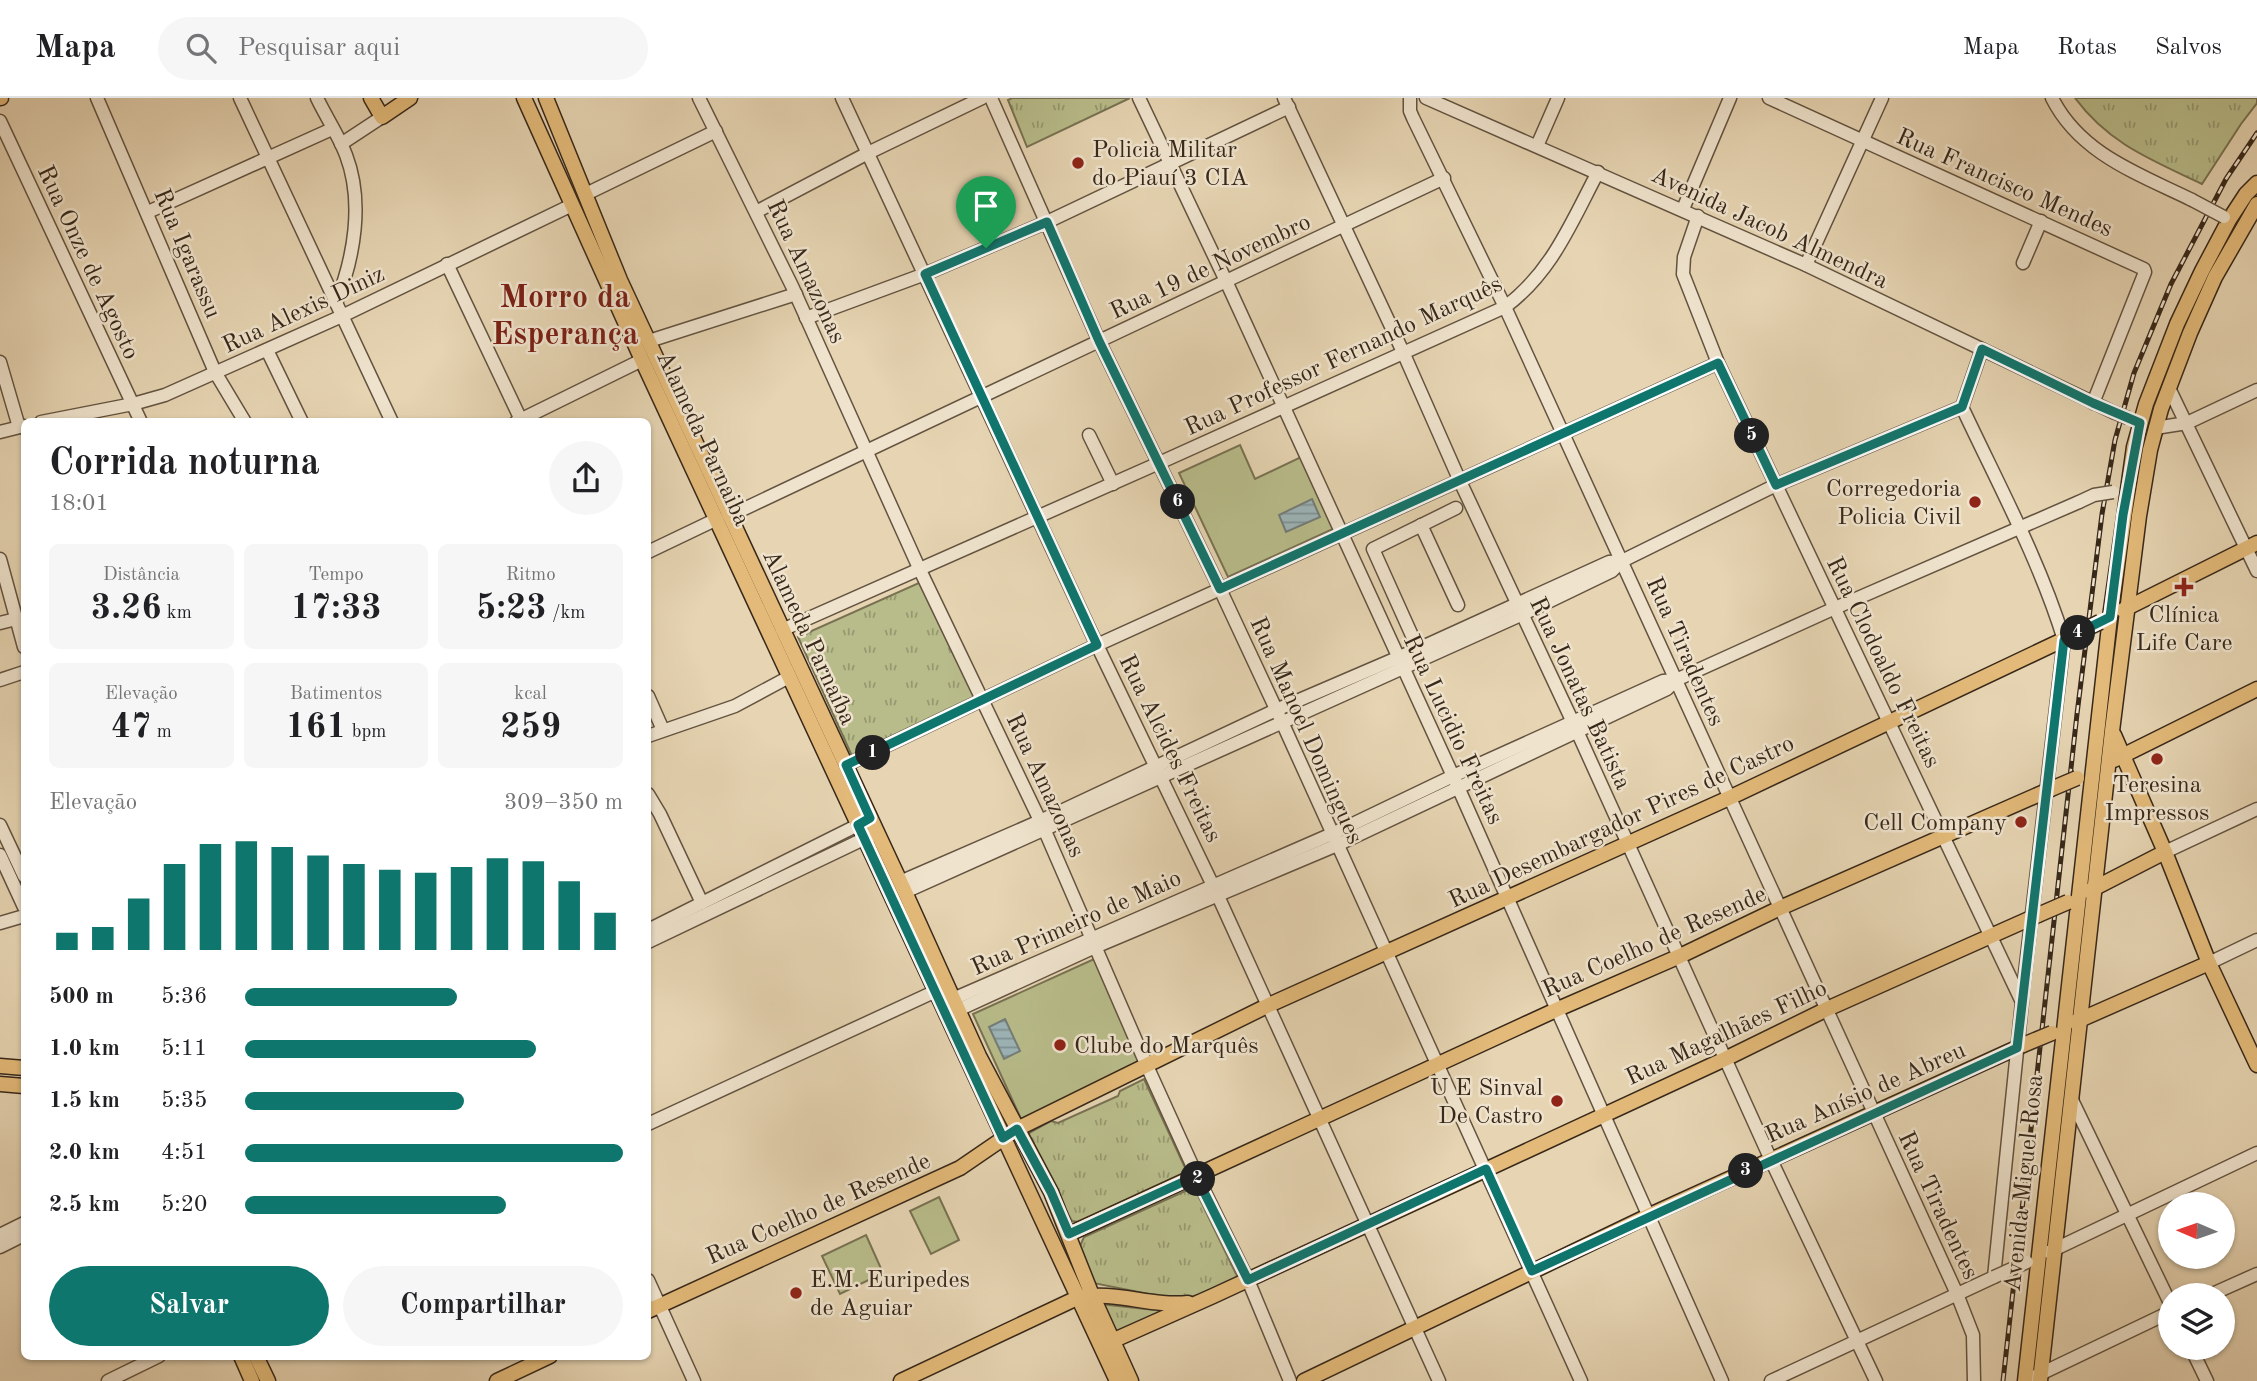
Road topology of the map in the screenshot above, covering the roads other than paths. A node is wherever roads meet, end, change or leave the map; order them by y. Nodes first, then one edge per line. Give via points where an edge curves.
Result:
1 (97, 98) edge
2 (240, 98) edge
3 (317, 98) edge
4 (371, 98) edge
5 (410, 98) edge
6 (522, 98) edge
7 (546, 98) edge
8 (699, 98) edge
9 (842, 98) edge
10 (982, 98) edge
11 (990, 98) edge
12 (1139, 98) edge
13 (1410, 98) edge
14 (1426, 98) edge
15 (1558, 98) edge
16 (1730, 98) edge
17 (1769, 98) edge
18 (1882, 98) edge
19 (2052, 98) edge
20 (1287, 103) edge
21 (382, 117) junction
22 (0, 121) edge
23 (332, 129) junction
24 (716, 131) junction
25 (1863, 141) junction
26 (341, 144) junction
27 (1537, 146) junction
28 (868, 153) junction
29 (268, 159) junction
30 (1170, 163) junction
31 (1598, 172) junction
32 (1444, 178) junction
33 (2257, 183) edge
34 (586, 194) junction
35 (2253, 201) edge
36 (572, 205) junction
37 (1683, 209) junction
38 (148, 212) junction
39 (757, 212) junction
40 (1698, 216) junction
41 (2227, 219) junction
42 (2041, 221) junction
43 (1047, 222) junction
44 (1344, 225) junction
45 (2023, 263) dead end
46 (447, 264) junction
47 (1806, 265) junction
48 (925, 274) junction
49 (1226, 281) junction
50 (796, 294) junction
51 (336, 303) junction
52 (1505, 307) junction
53 (342, 316) junction
54 (806, 318) junction
55 (649, 341) junction
56 (1099, 341) junction
57 (1982, 349) junction
58 (267, 350) junction
59 (1403, 352) junction
60 (642, 360) junction
61 (0, 362) edge
62 (1718, 363) junction
63 (215, 372) junction
64 (2169, 388) junction
65 (2257, 390) edge
66 (982, 396) junction
67 (2093, 403) junction
68 (132, 404) junction
69 (1283, 407) junction
70 (1962, 407) junction
71 (71, 418) edge
72 (139, 418) edge
73 (243, 418) edge
74 (300, 418) edge
75 (390, 418) edge
76 (519, 418) edge
77 (526, 418) edge
78 (2134, 421) junction
79 (21, 423) edge
80 (2187, 423) junction
81 (21, 426) edge
82 (2155, 428) junction
83 (0, 432) edge
84 (1562, 433) junction
85 (1089, 435) dead end
86 (867, 451) junction
87 (1159, 463) junction
88 (1458, 479) junction
89 (1112, 484) junction
90 (1776, 485) junction
91 (2120, 492) junction
92 (1456, 508) dead end
93 (1039, 517) junction
94 (723, 518) junction
95 (1421, 525) junction
96 (2020, 529) junction
97 (1341, 533) junction
98 (2252, 546) edge
99 (651, 551) edge
100 (0, 559) edge
101 (1622, 561) junction
102 (919, 568) junction
103 (2257, 571) edge
104 (1220, 589) junction
105 (1458, 604) dead end
106 (2127, 607) junction
107 (1835, 608) junction
108 (1519, 609) junction
109 (16, 619) junction
110 (2105, 620) junction
111 (0, 623) edge
112 (782, 630) junction
113 (21, 636) edge
114 (2066, 639) junction
115 (1097, 645) junction
116 (1418, 649) junction
117 (1400, 663) junction
118 (21, 674) edge
119 (789, 677) junction
120 (0, 680) edge
121 (1676, 680) junction
122 (2257, 689) edge
123 (984, 700) junction
124 (651, 703) edge
125 (1279, 716) junction
126 (1890, 722) junction
127 (1575, 727) junction
128 (663, 730) junction
129 (651, 735) edge
130 (2115, 759) junction
131 (846, 765) junction
132 (2093, 770) junction
133 (1160, 772) junction
134 (1456, 781) junction
135 (2048, 790) junction
136 (1730, 798) junction
137 (651, 799) edge
138 (2257, 809) edge
139 (0, 825) edge
140 (1043, 826) junction
141 (867, 829) junction
142 (1944, 835) junction
143 (1334, 839) junction
144 (1628, 844) junction
145 (2165, 852) junction
146 (10, 854) edge
147 (21, 871) edge
148 (902, 887) junction
149 (2095, 888) junction
150 (1216, 890) junction
151 (21, 896) edge
152 (1508, 898) junction
153 (2074, 899) junction
154 (702, 903) junction
155 (1780, 908) junction
156 (21, 917) edge
157 (2034, 917) junction
158 (0, 923) edge
159 (651, 928) edge
160 (1992, 936) junction
161 (651, 940) edge
162 (2257, 940) edge
163 (1093, 942) junction
164 (1385, 953) junction
165 (1680, 956) junction
166 (2209, 963) junction
167 (936, 991) junction
168 (2022, 1002) junction
169 (956, 1004) junction
170 (1269, 1005) junction
171 (1558, 1009) junction
172 (1827, 1009) junction
173 (2081, 1020) junction
174 (2058, 1030) junction
175 (2020, 1047) junction
176 (1725, 1059) junction
177 (1438, 1065) junction
178 (2257, 1065) edge
179 (0, 1066) edge
180 (1147, 1066) junction
181 (21, 1068) edge
182 (0, 1084) edge
183 (21, 1086) edge
184 (2072, 1100) junction
185 (1604, 1114) junction
186 (1875, 1115) junction
187 (1321, 1118) junction
188 (651, 1124) edge
189 (1017, 1129) junction
190 (1003, 1138) junction
191 (2257, 1153) edge
192 (1771, 1160) junction
193 (1486, 1169) junction
194 (1196, 1176) junction
195 (2128, 1213) junction
196 (1650, 1216) junction
197 (1368, 1223) junction
198 (21, 1224) edge
199 (1069, 1234) junction
200 (0, 1235) edge
201 (21, 1237) edge
202 (0, 1247) edge
203 (2054, 1250) junction
204 (2032, 1259) junction
205 (1532, 1271) junction
206 (2257, 1274) edge
207 (1994, 1277) junction
208 (1248, 1280) junction
209 (2161, 1283) edge
210 (2235, 1284) edge
211 (1957, 1294) junction
212 (1213, 1296) junction
213 (1085, 1297) junction
214 (653, 1308) edge
215 (2158, 1318) edge
216 (1416, 1328) junction
217 (1112, 1341) junction
218 (1859, 1341) junction
219 (151, 1360) edge
220 (243, 1360) edge
221 (258, 1360) edge
222 (542, 1360) edge
223 (2197, 1360) edge
224 (2040, 1377) edge
225 (904, 1380) edge
226 (108, 1381) edge
227 (252, 1381) edge
228 (268, 1381) edge
229 (497, 1381) edge
230 (694, 1381) edge
231 (1117, 1381) edge
232 (1132, 1381) edge
233 (1290, 1381) edge
234 (1304, 1381) edge
235 (1439, 1381) edge
236 (1581, 1381) edge
237 (1722, 1381) edge
238 (1771, 1381) edge
239 (1876, 1381) edge
240 (1974, 1381) edge
241 (2026, 1381) edge
242 (2207, 1381) edge

1 - 38 street, Rua Igarassu
2 - 29 street
3 - 23 street
4 - 21 main road
5 - 21 main road
6 - 36 main road, Alameda Parnaiba
7 - 34 main road, Alameda Parnaíba
8 - 24 street, Rua Amazonas
9 - 28 street, Rua Alcides Freitas
10 - 28 street
11 - 43 street, Rua Manoel Domingues
12 - 30 street, Rua Lucidio Freitas
13 - 32 street, Rua Tiradentes via 1410,111
14 - 27 street, Avenida Jacob Almendra
15 - 27 street
16 - 37 street
17 - 25 street, Rua Francisco Mendes
18 - 25 street
19 - 41 street, bridge via 2088,145
20 - 30 street
20 - 44 street, Rua Jonatas Batista
21 - 26 street
22 - 68 street, Rua Onze de Agosto
23 - 26 street
23 - 29 street
24 - 34 street
24 - 39 street, Rua Amazonas
25 - 42 street, Rua Francisco Mendes
25 - 47 street
26 - 51 street via 352,173 355,200 351,254
27 - 31 street, Avenida Jacob Almendra
28 - 39 street
28 - 48 street, Rua Alcides Freitas
29 - 38 street
29 - 51 street
30 - 43 street
30 - 49 street, Rua Lucidio Freitas
31 - 37 street, Avenida Jacob Almendra
31 - 52 street, Rua Professor Fernando Marquês via 1542,273
32 - 44 street, Rua 19 de Novembro
32 - 52 street, Rua Tiradentes
33 - 35 main road, Avenida Miguel Rosa
34 - 55 main road, Alameda Parnaíba
35 - 41 main road, Avenida Miguel Rosa
35 - 64 main road, Avenida Miguel Rosa via 2215,277
36 - 46 street, Rua Alexis Diniz
36 - 60 main road, Alameda Parnaiba
37 - 40 street, Avenida Jacob Almendra
38 - 63 street, Rua Igarassu
39 - 50 street, Rua Amazonas
40 - 47 street, Avenida Jacob Almendra
40 - 62 street, Rua Clodoaldo Freitas via 1683,274
41 - 78 main road, Avenida Miguel Rosa
42 - 45 street
42 - 67 street, Rua Francisco Mendes via 2145,272
43 - 48 street
43 - 56 street, Rua Manoel Domingues
44 - 49 street, Rua 19 de Novembro
44 - 59 street, Rua Jonatas Batista
46 - 53 street, Rua Alexis Diniz
46 - 76 street
47 - 57 street, Avenida Jacob Almendra
48 - 54 street
48 - 66 street, Rua Alcides Freitas
49 - 56 street, Rua 19 de Novembro
49 - 69 street, Rua Lucidio Freitas
50 - 54 street, Rua Amazonas
50 - 55 street
51 - 53 street
52 - 59 street, Rua Professor Fernando Marquês
52 - 84 street, Rua Tiradentes
53 - 58 street, Rua Alexis Diniz
53 - 75 street
54 - 86 street, Rua Amazonas
55 - 94 main road, Alameda Parnaíba
56 - 66 street, Rua 19 de Novembro
56 - 87 street, Rua Manoel Domingues
57 - 67 street, Avenida Jacob Almendra
57 - 70 street
58 - 63 street, Rua Alexis Diniz
58 - 74 street
59 - 69 street, Rua Professor Fernando Marquês
59 - 88 street, Rua Jonatas Batista
60 - 77 street
60 - 94 main road, Alameda Parnaiba
61 - 79 street
62 - 84 street
62 - 90 street, Rua Clodoaldo Freitas
63 - 68 street, Rua Alexis Diniz
63 - 73 street, Rua Igarassu
64 - 80 street
64 - 82 main road, Avenida Miguel Rosa
65 - 80 street
66 - 86 street, Rua 19 de Novembro
66 - 93 street, Rua Alcides Freitas
67 - 78 street, Avenida Jacob Almendra, bridge
68 - 71 street, Rua Alexis Diniz
68 - 72 street, Rua Onze de Agosto
69 - 87 street, Rua Professor Fernando Marquês
69 - 97 street, Rua Lucidio Freitas
70 - 90 street
70 - 96 street
78 - 82 main road
78 - 91 main road, Avenida Miguel Rosa
80 - 82 street
80 - 98 street
81 - 83 street
82 - 106 main road, Avenida Miguel Rosa
84 - 88 street
84 - 101 street, Rua Tiradentes
85 - 89 street
86 - 94 street, Rua 19 de Novembro
86 - 102 street, Rua Amazonas
87 - 89 street, Rua Professor Fernando Marquês
87 - 104 street, Rua Manoel Domingues
88 - 97 street
88 - 108 street, Rua Jonatas Batista
89 - 93 street, Rua Professor Fernando Marquês
90 - 101 street
90 - 107 street, Rua Clodoaldo Freitas
91 - 96 street, Rua Primeiro de Maio, bridge via 2094,495
91 - 110 main road, Avenida Miguel Rosa
92 - 95 street
93 - 102 street, Rua Professor Fernando Marquês
93 - 115 street, Rua Alcides Freitas
94 - 99 street, Rua 19 de Novembro
94 - 112 main road, Alameda Parnaíba
94 - 119 main road, Alameda Parnaiba
95 - 105 street
95 - 116 street via 1373,551
96 - 107 street, Rua Primeiro de Maio
96 - 114 street
97 - 104 street
97 - 117 street, Rua Lucidio Freitas
98 - 103 street
98 - 106 main road, Rua Desembargador Pires de Castro
100 - 109 street
101 - 108 street via 1612,571
101 - 121 street, Rua Tiradentes
102 - 112 street, Rua Professor Fernando Marquês
102 - 123 street, Rua Amazonas
104 - 115 street
104 - 125 street, Rua Manoel Domingues
106 - 110 main road, Rua Desembargador Pires de Castro
106 - 130 main road, Avenida Miguel Rosa via 2112,731
107 - 121 street, Rua Primeiro de Maio
107 - 126 street, Rua Clodoaldo Freitas
108 - 116 street
108 - 117 street
108 - 127 street, Rua Jonatas Batista
109 - 111 street
109 - 113 street
110 - 114 main road, Rua Desembargador Pires de Castro, bridge
110 - 132 main road, Avenida Miguel Rosa
112 - 131 main road, Alameda Parnaíba
114 - 126 main road, Rua Desembargador Pires de Castro
114 - 135 street
115 - 123 street
115 - 133 street, Rua Alcides Freitas
116 - 117 street
117 - 125 street
117 - 134 street, Rua Lucidio Freitas
118 - 120 street
119 - 128 street via 735,706
119 - 141 main road, Alameda Parnaiba
121 - 127 street, Rua Primeiro de Maio via 1667,689
121 - 136 street, Rua Tiradentes
122 - 130 main road, Rua Coelho de Resende
123 - 131 street
123 - 140 street, Rua Amazonas
124 - 128 street
125 - 133 street
125 - 143 street, Rua Manoel Domingues
126 - 136 main road, Rua Desembargador Pires de Castro
126 - 142 street, Rua Clodoaldo Freitas
127 - 134 street, Rua Primeiro de Maio
127 - 144 street, Rua Jonatas Batista
128 - 129 street
130 - 132 main road, Rua Coelho de Resende
130 - 145 main road
130 - 149 main road, Avenida Miguel Rosa
131 - 141 main road, Alameda Parnaíba
132 - 135 main road, Rua Coelho de Resende, bridge
132 - 153 main road, Avenida Miguel Rosa
133 - 140 street
133 - 150 street, Rua Alcides Freitas
134 - 143 street, Rua Primeiro de Maio
134 - 152 street, Rua Lucidio Freitas
135 - 142 main road, Rua Coelho de Resende
135 - 157 street
136 - 144 main road, Rua Desembargador Pires de Castro
136 - 155 street, Rua Tiradentes
137 - 154 street
138 - 145 street, Rua Magalhães Filho
139 - 146 street
140 - 148 street
140 - 163 street, Rua Amazonas
141 - 148 main road, Alameda Parnaíba
141 - 154 street
141 - 161 street
141 - 167 main road, Alameda Parnaíba
142 - 155 main road, Rua Coelho de Resende
142 - 160 street, Rua Clodoaldo Freitas
143 - 150 street, Rua Primeiro de Maio
143 - 164 street, Rua Manoel Domingues
144 - 152 main road, Rua Desembargador Pires de Castro
144 - 165 street, Rua Jonatas Batista
145 - 149 main road, Rua Magalhães Filho
145 - 166 main road
146 - 147 street
146 - 151 street
148 - 169 main road, Alameda Parnaíba
149 - 153 main road, Rua Magalhães Filho
149 - 173 main road, Avenida Miguel Rosa
150 - 163 street, Rua Primeiro de Maio
150 - 170 street, Rua Alcides Freitas
152 - 164 main road, Rua Desembargador Pires de Castro
152 - 171 street, Rua Lucidio Freitas
153 - 157 main road, Rua Magalhães Filho, bridge
153 - 174 main road, Avenida Miguel Rosa
154 - 159 street
155 - 165 main road, Rua Coelho de Resende
155 - 172 street, Rua Tiradentes
156 - 158 street
157 - 160 main road, Rua Magalhães Filho
157 - 168 street
160 - 168 street, Rua Clodoaldo Freitas
160 - 172 main road, Rua Magalhães Filho
162 - 166 street, Rua Anísio de Abreu
163 - 169 street, Rua Primeiro de Maio
163 - 180 street, Rua Amazonas
164 - 170 main road, Rua Desembargador Pires de Castro
164 - 177 street, Rua Manoel Domingues
165 - 171 main road, Rua Coelho de Resende
165 - 176 street, Rua Jonatas Batista
166 - 173 main road, Rua Anísio de Abreu
166 - 178 main road
167 - 188 street
167 - 190 main road, Alameda Parnaíba
168 - 175 street
169 - 189 main road, Alameda Parnaíba
170 - 180 main road, Rua Desembargador Pires de Castro
170 - 187 street, Rua Alcides Freitas
171 - 177 main road, Rua Coelho de Resende
171 - 185 street, Rua Lucidio Freitas
172 - 176 main road, Rua Magalhães Filho
172 - 186 street, Rua Tiradentes
173 - 174 main road, Rua Anísio de Abreu
173 - 184 main road, Avenida Miguel Rosa
174 - 175 main road, Rua Anísio de Abreu, bridge
174 - 204 main road, Avenida Miguel Rosa
175 - 186 main road, Rua Anísio de Abreu
175 - 207 street
176 - 185 main road, Rua Magalhães Filho
176 - 192 street, Rua Jonatas Batista
177 - 187 main road, Rua Coelho de Resende
177 - 193 street, Rua Manoel Domingues
179 - 181 main road
180 - 189 main road, Rua Desembargador Pires de Castro
180 - 194 street, Rua Amazonas
182 - 183 main road
184 - 195 street
184 - 203 main road, Avenida Miguel Rosa
185 - 193 main road, Rua Magalhães Filho
185 - 196 street, Rua Lucidio Freitas
186 - 192 main road, Rua Anísio de Abreu
186 - 211 street, Rua Tiradentes
187 - 194 main road, Rua Coelho de Resende
187 - 197 street, Rua Alcides Freitas
189 - 190 main road, Rua Desembargador Pires de Castro
189 - 199 main road, Alameda Parnaíba
190 - 213 main road, Alameda Parnaíba
190 - 214 main road, Rua Coelho de Resende via 960,1168
191 - 195 street
192 - 196 main road, Rua Anísio de Abreu
192 - 218 street, Rua Jonatas Batista
193 - 197 main road, Rua Magalhães Filho
193 - 205 street, Rua Manoel Domingues
194 - 199 main road, Rua Coelho de Resende
194 - 208 street, Rua Amazonas
195 - 203 street
195 - 209 street
196 - 205 main road, Rua Anísio de Abreu
196 - 237 street, Rua Lucidio Freitas
197 - 208 main road, Rua Magalhães Filho
197 - 216 street, Rua Alcides Freitas
198 - 200 street
199 - 213 main road, Alameda Parnaíba
201 - 202 street
203 - 204 street
203 - 224 main road, Avenida Miguel Rosa
204 - 207 street, bridge
204 - 241 main road, Avenida Miguel Rosa
205 - 216 main road, Rua Anísio de Abreu
205 - 236 street, Rua Manoel Domingues
206 - 210 street
207 - 211 street
208 - 212 main road, Rua Magalhães Filho
208 - 233 street, Rua Amazonas
211 - 218 street
211 - 240 street, Rua Tiradentes via 1973,1335
212 - 213 main road, Rua Magalhães Filho via 1160,1304 1108,1295
212 - 217 main road, Rua Magalhães Filho
213 - 217 main road, Alameda Parnaíba
213 - 225 main road
213 - 231 main road, Alameda Parnaíba
214 - 230 street
215 - 224 street
216 - 234 main road, Rua Anísio de Abreu
216 - 235 street, Rua Alcides Freitas
217 - 232 main road, Alameda Parnaíba
218 - 238 street
218 - 239 street, Rua Jonatas Batista
219 - 226 street
220 - 227 main road
221 - 228 main road
222 - 229 main road
223 - 242 street
224 - 241 street

